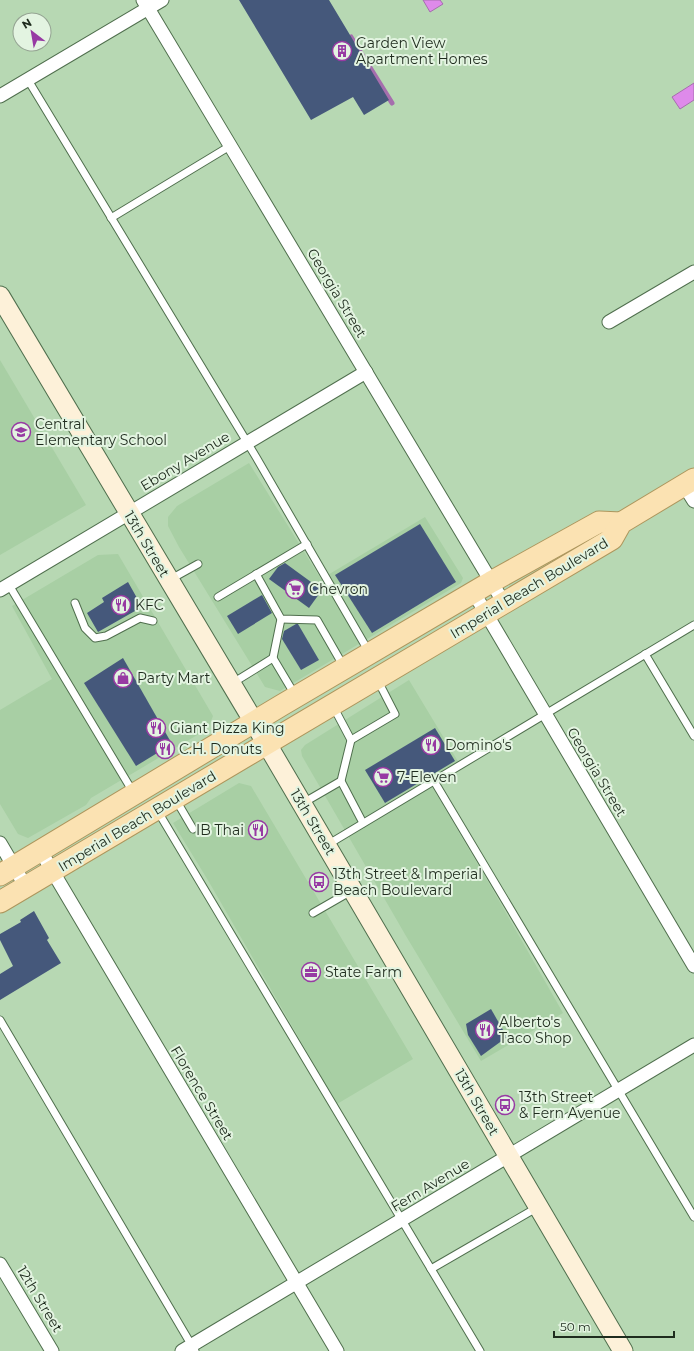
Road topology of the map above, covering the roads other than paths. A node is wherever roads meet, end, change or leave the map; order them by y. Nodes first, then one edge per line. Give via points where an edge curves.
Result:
1 (162, 0) edge
2 (146, 4) edge
3 (28, 80) junction
4 (0, 96) edge
5 (230, 146) junction
6 (111, 218) junction
7 (694, 272) edge
8 (0, 296) edge
9 (609, 322) dead end
10 (366, 372) junction
11 (248, 443) junction
12 (691, 488) edge
13 (129, 513) junction
14 (621, 523) junction
15 (307, 544) junction
16 (198, 564) dead end
17 (256, 574) junction
18 (169, 580) junction
19 (5, 588) edge
20 (482, 588) junction
21 (218, 597) dead end
22 (75, 603) dead end
23 (504, 603) junction
24 (486, 614) junction
25 (281, 619) junction
26 (153, 621) dead end
27 (694, 625) edge
28 (370, 653) junction
29 (645, 654) junction
30 (273, 658) junction
31 (345, 668) junction
32 (377, 679) junction
33 (231, 684) junction
34 (297, 696) junction
35 (332, 704) junction
36 (545, 714) junction
37 (254, 722) junction
38 (694, 736) edge
39 (351, 740) junction
40 (267, 744) junction
41 (341, 781) junction
42 (434, 781) junction
43 (134, 794) junction
44 (175, 798) junction
45 (302, 804) junction
46 (156, 809) junction
47 (363, 823) junction
48 (193, 828) dead end
49 (0, 843) edge
50 (326, 845) junction
51 (40, 850) junction
52 (7, 871) edge
53 (52, 872) junction
54 (26, 887) junction
55 (353, 890) junction
56 (0, 902) edge
57 (313, 914) dead end
58 (694, 966) edge
59 (0, 1020) edge
60 (694, 1045) edge
61 (619, 1090) junction
62 (509, 1156) junction
63 (538, 1207) junction
64 (694, 1217) edge
65 (401, 1221) junction
66 (0, 1264) edge
67 (431, 1269) junction
68 (296, 1283) junction
69 (190, 1349) edge
70 (52, 1351) edge
71 (337, 1351) edge
72 (480, 1351) edge
73 (623, 1351) edge

1 - 2 street
2 - 3 street
2 - 5 street, Georgia Street
3 - 4 street
3 - 6 lane
5 - 6 lane
5 - 10 street, Georgia Street
6 - 11 lane
7 - 9 street
8 - 13 main road, 13th Street
10 - 11 street, Ebony Avenue
10 - 20 street, Georgia Street
11 - 13 street, Ebony Avenue
11 - 15 lane
12 - 14 main road
13 - 18 main road, 13th Street
13 - 19 street, Ebony Avenue
14 - 20 main road, Imperial Beach Boulevard via 599,522
14 - 23 main road, Imperial Beach Boulevard via 612,539
15 - 17 lane
15 - 28 lane
16 - 18 lane
17 - 21 lane
17 - 25 lane
18 - 33 main road, 13th Street
19 - 43 lane
20 - 23 street, Georgia Street
20 - 24 street, Georgia Street
20 - 28 main road, Imperial Beach Boulevard
22 - 26 lane via 85,628 96,638 106,636 140,618
23 - 24 main road, Imperial Beach Boulevard
24 - 32 main road, Imperial Beach Boulevard
24 - 36 street, Georgia Street
25 - 30 lane
25 - 31 lane via 317,620
27 - 29 lane
28 - 31 main road, Imperial Beach Boulevard
29 - 36 lane
29 - 38 lane
30 - 33 lane
30 - 34 lane
31 - 34 main road, Imperial Beach Boulevard
32 - 35 main road, Imperial Beach Boulevard
32 - 39 lane via 395,714
33 - 37 main road, 13th Street
34 - 37 main road, Imperial Beach Boulevard
35 - 39 lane
35 - 40 main road, Imperial Beach Boulevard
36 - 42 lane
36 - 58 street, Georgia Street
37 - 40 main road, 13th Street
37 - 43 main road, Imperial Beach Boulevard
39 - 41 lane
40 - 44 main road, Imperial Beach Boulevard
40 - 45 main road, 13th Street
41 - 45 lane
41 - 47 lane
42 - 47 lane
42 - 61 lane
43 - 51 main road, Imperial Beach Boulevard
44 - 46 main road, Imperial Beach Boulevard
44 - 48 lane
45 - 50 main road, 13th Street
46 - 53 main road, Imperial Beach Boulevard
46 - 65 lane
47 - 50 lane
49 - 52 street
50 - 55 main road, 13th Street
51 - 52 main road, Imperial Beach Boulevard
51 - 53 street, Florence Street
52 - 54 street
53 - 54 main road, Imperial Beach Boulevard
53 - 68 street, Florence Street
54 - 56 main road, Imperial Beach Boulevard
55 - 57 lane
55 - 62 main road, 13th Street
59 - 69 lane
60 - 61 street, Fern Avenue
61 - 62 street, Fern Avenue
61 - 64 lane
62 - 63 main road, 13th Street
62 - 65 street, Fern Avenue
63 - 67 lane
63 - 73 main road, 13th Street
65 - 67 lane
65 - 68 street, Fern Avenue
66 - 70 street, 12th Street
67 - 72 lane
68 - 69 street, Fern Avenue
68 - 71 street, Florence Street

